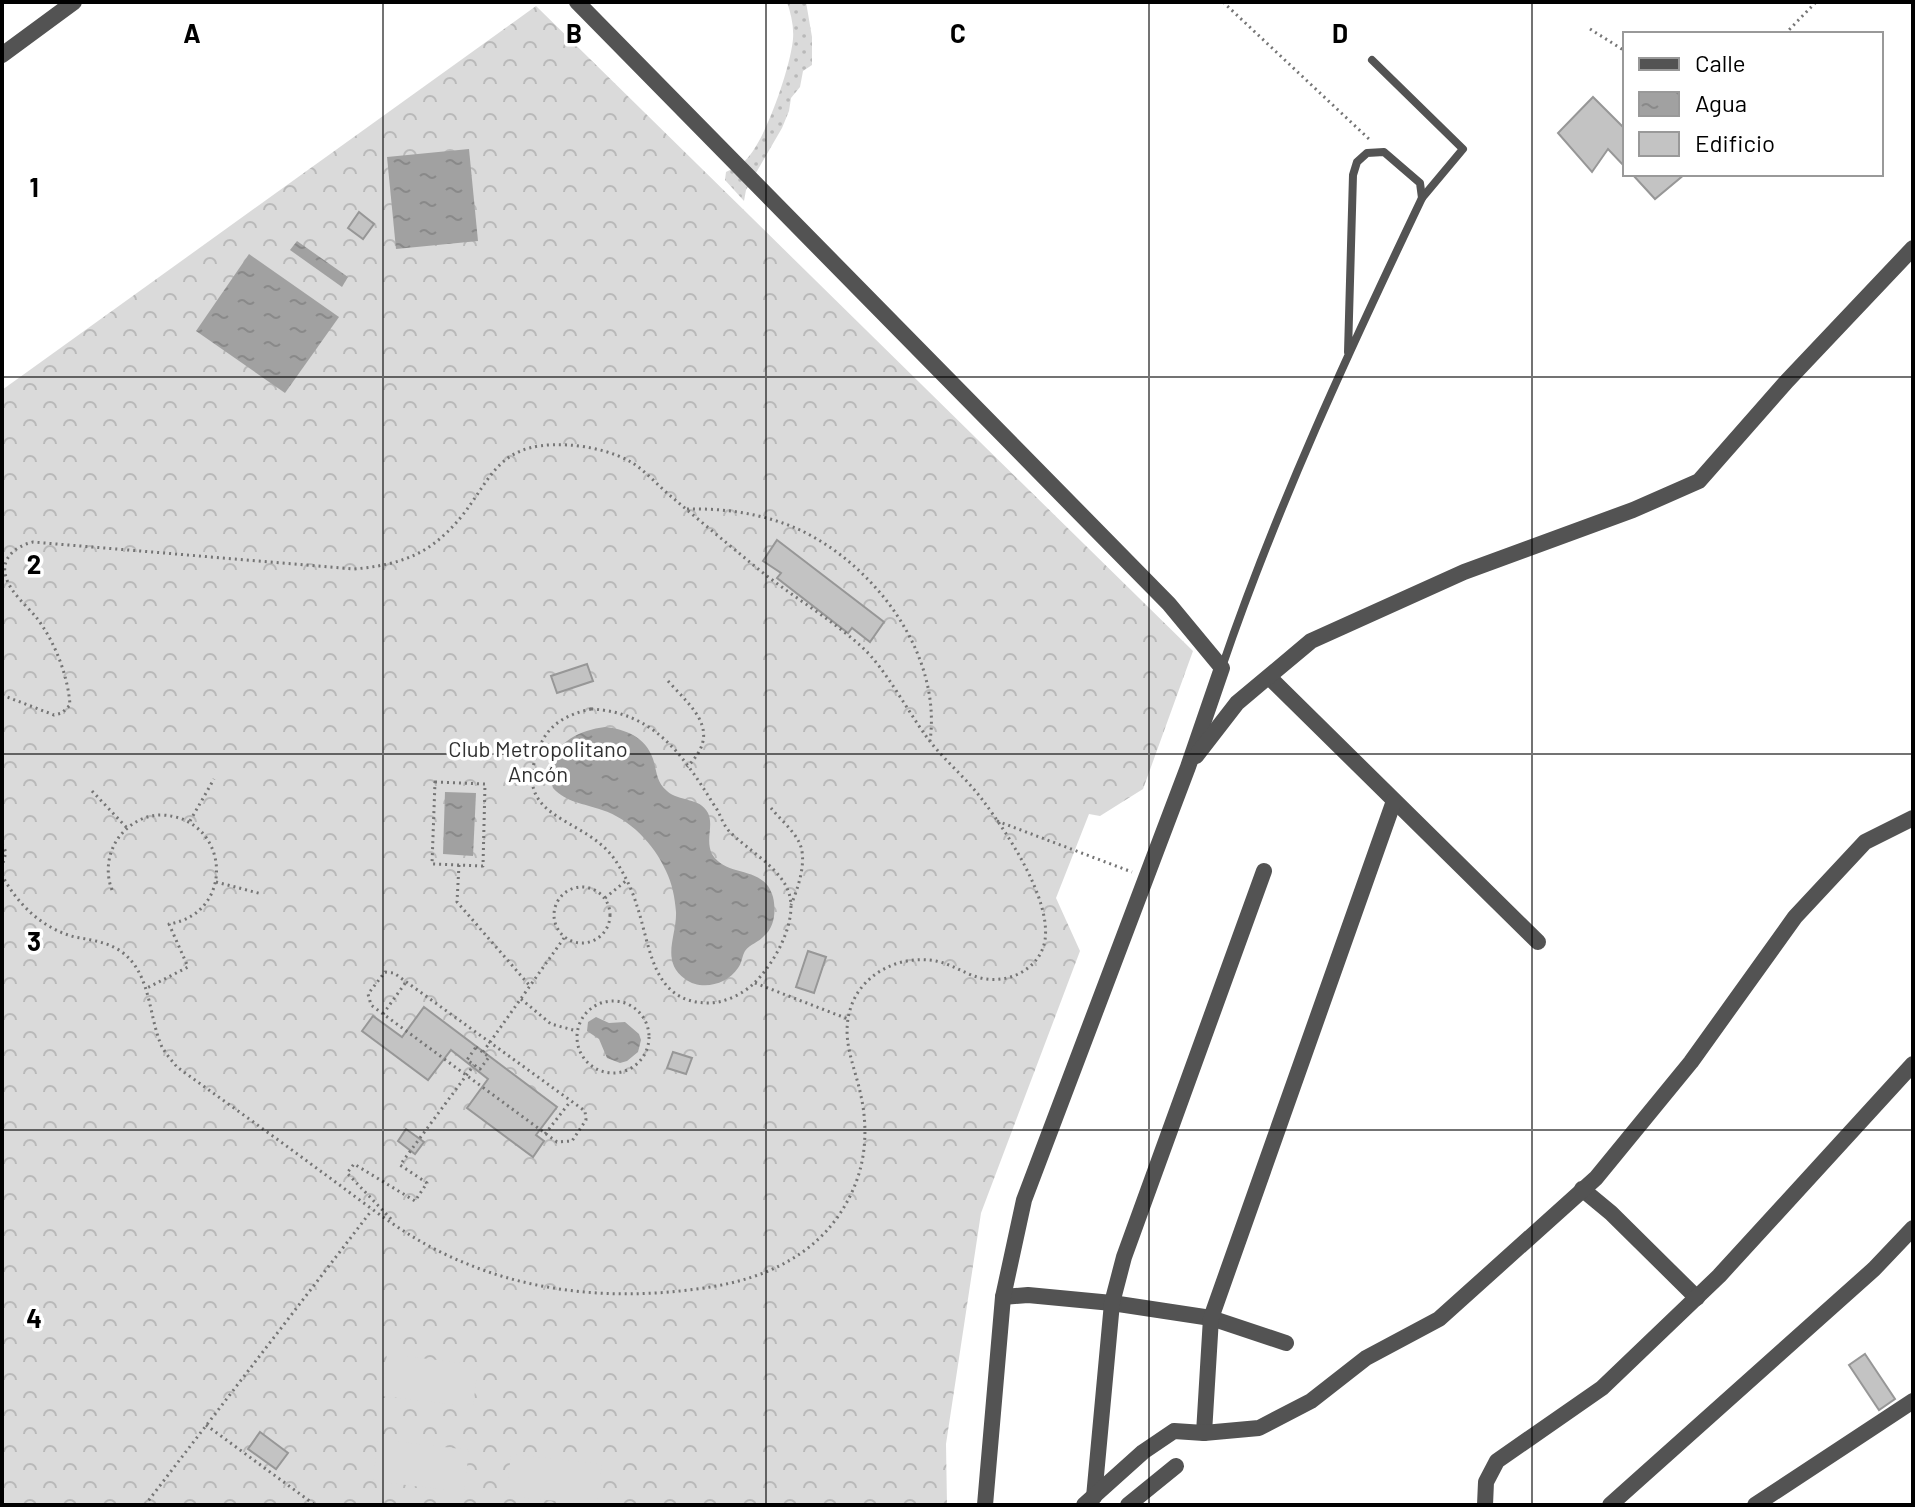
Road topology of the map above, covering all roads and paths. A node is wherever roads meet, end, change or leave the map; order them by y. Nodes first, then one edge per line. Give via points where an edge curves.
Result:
1 (74, 2) edge
2 (577, 2) edge
3 (1223, 2) edge
4 (1816, 2) edge
5 (1590, 29) dead end
6 (1787, 32) edge
7 (1623, 50) edge
8 (2, 55) edge
9 (1372, 60) dead end
10 (1384, 152) junction
11 (1422, 198) junction
12 (1913, 248) edge
13 (1348, 352) junction
14 (687, 509) junction
15 (1222, 668) junction
16 (1269, 677) junction
17 (668, 681) dead end
18 (2, 695) edge
19 (930, 742) junction
20 (687, 767) junction
21 (1188, 767) junction
22 (214, 779) dead end
23 (92, 791) dead end
24 (1394, 801) junction
25 (771, 808) dead end
26 (1913, 818) edge
27 (997, 821) junction
28 (190, 822) junction
29 (127, 828) junction
30 (2, 844) edge
31 (459, 865) junction
32 (2, 867) edge
33 (1264, 871) dead end
34 (2, 875) edge
35 (1146, 878) junction
36 (627, 880) junction
37 (216, 882) junction
38 (112, 890) dead end
39 (262, 894) dead end
40 (605, 898) junction
41 (790, 908) junction
42 (565, 937) junction
43 (1538, 942) dead end
44 (406, 982) junction
45 (755, 983) junction
46 (530, 986) junction
47 (145, 989) junction
48 (521, 999) junction
49 (383, 1014) junction
50 (848, 1019) junction
51 (577, 1031) junction
52 (490, 1042) junction
53 (483, 1052) junction
54 (474, 1065) junction
55 (1912, 1067) edge
56 (466, 1075) junction
57 (571, 1101) junction
58 (545, 1134) junction
59 (1582, 1189) junction
60 (373, 1208) junction
61 (398, 1226) junction
62 (1913, 1228) edge
63 (1003, 1297) junction
64 (1697, 1298) junction
65 (1112, 1303) junction
66 (1211, 1318) junction
67 (1286, 1343) dead end
68 (1913, 1401) edge
69 (206, 1425) junction
70 (1204, 1433) junction
71 (1176, 1466) dead end
72 (1089, 1501) edge
73 (1483, 1504) edge
74 (145, 1505) edge
75 (315, 1505) edge
76 (985, 1505) edge
77 (1128, 1505) edge
78 (1610, 1505) edge
79 (1755, 1505) edge

1 - 8 street
2 - 15 street via 1169,604
3 - 10 path
4 - 6 path
5 - 7 path
9 - 11 lane via 1463,149
10 - 11 lane via 1420,183
10 - 13 lane via 1367,153 1353,175
11 - 13 lane
12 - 16 street via 1699,481 1464,572 1311,641
13 - 15 lane
14 - 18 path via 632,462 577,445 548,444 521,449 493,468 467,510 431,546 379,567 19,545 9,555 5,573 55,651 70,705 54,715
14 - 19 path via 866,650
14 - 19 path via 756,515 800,530 826,545 881,593 922,666 933,718
15 - 21 street
16 - 21 street via 1237,703
16 - 24 street
17 - 20 path via 704,725 700,751
19 - 27 path
20 - 36 path via 642,720 611,710 572,713 544,735 533,765 538,803 602,844
20 - 41 path via 726,827 780,878
21 - 35 street
22 - 28 path
23 - 29 path
24 - 43 street
24 - 66 street
25 - 41 path via 802,853
26 - 59 street via 1865,842 1795,917 1691,1062
27 - 35 path
27 - 50 path via 1036,892 1045,920 1044,945 1035,963 998,980 936,961 910,960 883,969 866,982 852,1001
28 - 29 path via 156,815
28 - 37 path via 213,847
29 - 38 path via 108,862
30 - 32 path
31 - 31 path via 483,866 485,784 435,782 432,864
31 - 46 path via 457,902
33 - 65 street
34 - 47 path via 38,919 58,932 119,950 139,971
35 - 63 street via 1024,1200
36 - 40 path
36 - 45 path via 657,972 677,995 715,1003
37 - 39 path
37 - 47 path via 197,913 169,924 188,967
40 - 42 path via 610,916 604,933 588,943
40 - 42 path via 581,887 564,894 554,919
41 - 45 path via 785,936
42 - 46 path
44 - 49 path
44 - 49 path via 385,972 369,991 368,1002
44 - 52 path
45 - 50 path
46 - 48 path
47 - 60 path via 163,1048 177,1067
48 - 51 path via 551,1024
48 - 52 path
49 - 56 path
50 - 61 path via 849,1054 866,1124 860,1169 843,1211 810,1249 783,1267 726,1285 664,1294 595,1295 494,1273 434,1249
51 - 51 path via 582,1058 602,1073 627,1072 649,1044 639,1011 618,1001 596,1005
52 - 53 path
52 - 57 path
53 - 54 path via 489,1057 480,1069
53 - 54 path via 476,1047 467,1060
54 - 56 path
55 - 64 street
56 - 58 path
56 - 61 path via 400,1165 427,1183 415,1201 354,1164 347,1173
57 - 58 path
57 - 58 path via 586,1115 572,1141 557,1142
59 - 64 street
59 - 70 street via 1439,1319 1366,1358 1311,1401 1259,1428
60 - 61 path
60 - 69 path
62 - 78 street
63 - 65 street
63 - 76 street
64 - 73 street via 1602,1388 1497,1461
65 - 66 street
65 - 72 street
66 - 67 street
66 - 70 street
68 - 79 street
69 - 74 path
69 - 75 path
70 - 72 street via 1174,1431
71 - 77 street

